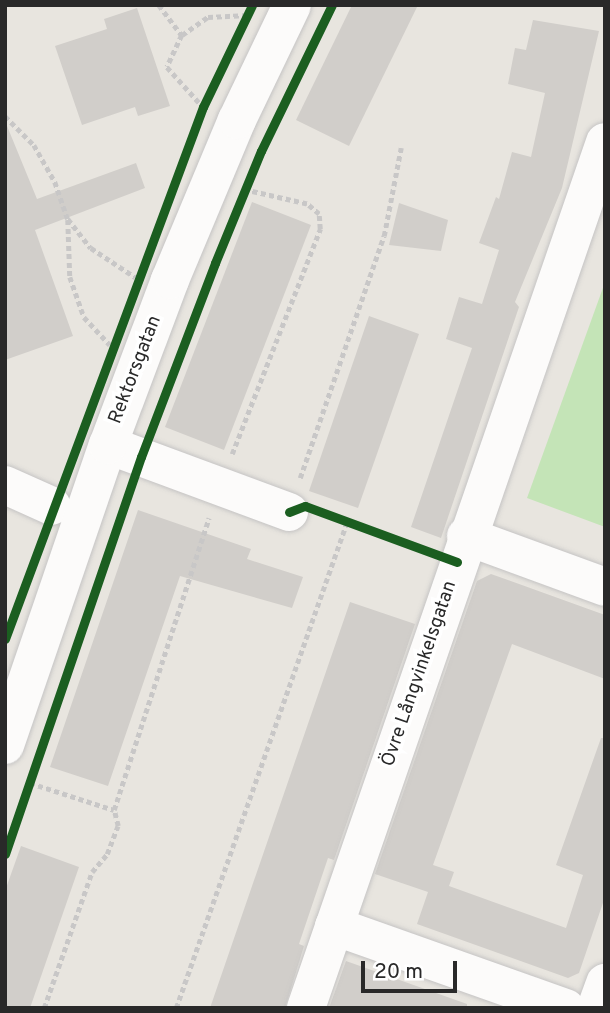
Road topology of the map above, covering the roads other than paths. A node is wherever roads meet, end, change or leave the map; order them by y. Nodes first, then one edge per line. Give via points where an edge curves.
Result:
1 (292, 5) edge
2 (605, 142) edge
3 (108, 445) junction
4 (5, 485) edge
5 (52, 506) dead end
6 (289, 512) road end
7 (467, 536) junction
8 (605, 587) edge
9 (5, 745) edge
10 (334, 926) junction
11 (605, 983) edge
12 (306, 1008) edge
13 (566, 1008) edge
14 (596, 1008) edge

1 - 3 street, Rektorsgatan via 237,120
2 - 7 street, Övre Långvinkelsgatan
3 - 6 street
3 - 9 street, Rektorsgatan
4 - 5 street
7 - 8 street
7 - 10 street, Övre Långvinkelsgatan
10 - 12 street, Övre Långvinkelsgatan
10 - 13 street
11 - 14 street

